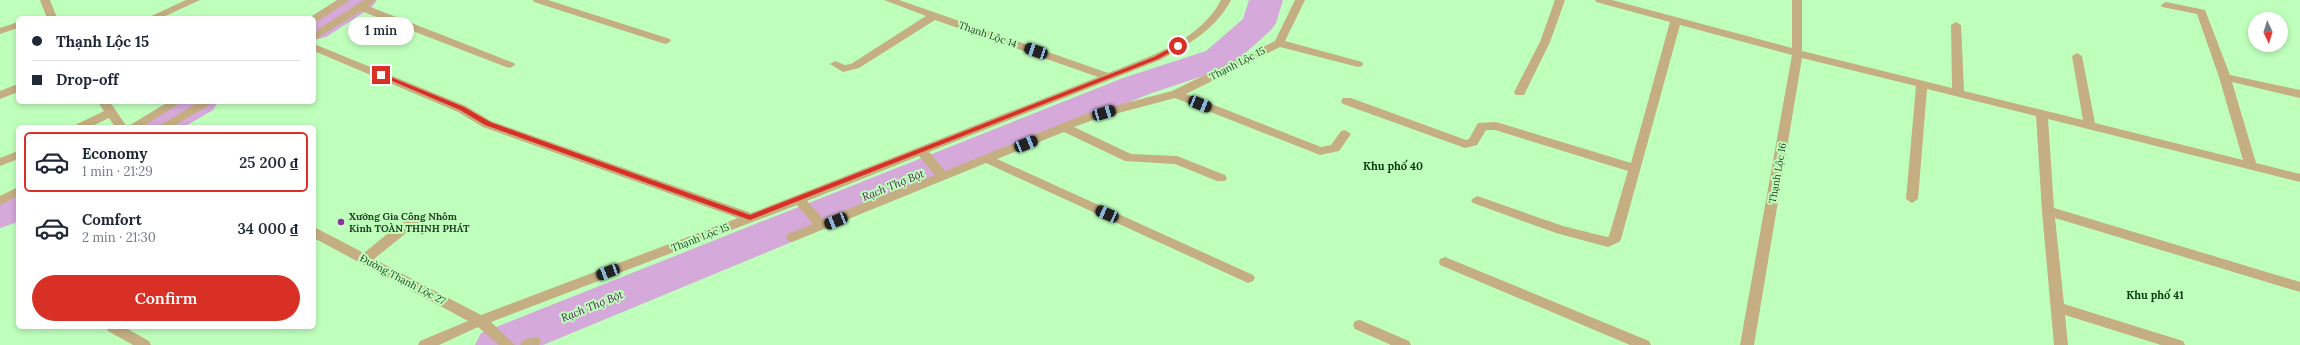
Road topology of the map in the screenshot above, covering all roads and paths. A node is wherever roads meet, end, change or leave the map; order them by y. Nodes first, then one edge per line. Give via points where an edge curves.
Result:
1 (45, 0) edge
2 (195, 0) edge
3 (345, 0) edge
4 (371, 0) edge
5 (538, 0) edge
6 (889, 0) edge
7 (1226, 0) edge
8 (1300, 0) edge
9 (1560, 0) edge
10 (1600, 0) edge
11 (1797, 0) edge
12 (2166, 5) dead end
13 (361, 8) junction
14 (51, 16) edge
15 (157, 16) edge
16 (934, 16) junction
17 (316, 18) edge
18 (1676, 20) junction
19 (1956, 25) dead end
20 (16, 26) edge
21 (0, 31) edge
22 (316, 36) edge
23 (666, 41) dead end
24 (1278, 43) junction
25 (316, 48) edge
26 (1797, 53) junction
27 (2077, 56) dead end
28 (835, 64) dead end
29 (1358, 64) dead end
30 (510, 65) dead end
31 (1109, 77) junction
32 (2225, 77) junction
33 (1922, 84) junction
34 (16, 89) edge
35 (1520, 92) dead end
36 (1958, 93) junction
37 (1176, 94) junction
38 (2300, 94) edge
39 (0, 95) edge
40 (1346, 101) dead end
41 (105, 104) edge
42 (173, 104) edge
43 (204, 104) edge
44 (111, 112) junction
45 (2042, 114) junction
46 (85, 125) edge
47 (120, 125) edge
48 (136, 125) edge
49 (167, 125) edge
50 (2090, 126) junction
51 (1066, 128) junction
52 (1345, 134) dead end
53 (921, 151) junction
54 (16, 156) edge
55 (987, 159) junction
56 (0, 162) edge
57 (2251, 166) junction
58 (1634, 169) junction
59 (943, 177) junction
60 (1221, 178) dead end
61 (2300, 178) edge
62 (16, 192) edge
63 (799, 199) junction
64 (1912, 199) dead end
65 (1477, 200) dead end
66 (0, 201) edge
67 (2048, 211) junction
68 (425, 217) dead end
69 (750, 218) junction
70 (822, 226) junction
71 (316, 233) edge
72 (792, 237) dead end
73 (365, 259) junction
74 (1445, 262) dead end
75 (1248, 278) dead end
76 (2300, 287) edge
77 (2058, 307) junction
78 (486, 325) junction
79 (1360, 325) dead end
80 (116, 329) edge
81 (144, 345) edge
82 (425, 345) edge
83 (508, 345) edge
84 (1404, 345) edge
85 (1644, 345) edge
86 (1747, 345) edge
87 (2061, 345) edge
88 (2178, 345) edge

1 - 14 street
2 - 15 street
3 - 17 street
4 - 13 street
5 - 23 street
6 - 16 street, Thạnh Lộc 14
7 - 31 street, Thạnh Lộc 15 via 1222,9 1189,40 1156,58
8 - 24 street
9 - 35 street via 1545,42
10 - 18 street
11 - 26 street, Thạnh Lộc 16
12 - 32 street via 2202,12
13 - 22 street
13 - 30 street
16 - 28 street via 855,66 843,68
16 - 31 street, Thạnh Lộc 14
18 - 26 street
18 - 58 street
19 - 36 street
20 - 21 street
24 - 29 street
24 - 37 street, Thạnh Lộc 15
25 - 69 street via 462,109 487,124
26 - 33 street
26 - 86 street, Thạnh Lộc 16
27 - 50 street
31 - 53 street, Thạnh Lộc 15
32 - 38 street
32 - 57 street
33 - 36 street
33 - 64 street
34 - 39 street
36 - 45 street
37 - 51 street, Thạnh Lộc 15 via 1092,116
37 - 52 street via 1320,151 1335,148
40 - 58 street via 1465,144 1473,142 1482,126 1496,126
41 - 44 street
42 - 48 street
43 - 49 street
44 - 46 street
44 - 47 street
45 - 50 street
45 - 67 street
50 - 57 street
51 - 55 street, Thạnh Lộc 15
51 - 60 street via 1129,158 1177,160
53 - 59 street
53 - 63 street, Thạnh Lộc 15
54 - 56 street
55 - 59 street, Thạnh Lộc 15
55 - 75 street
57 - 61 street
58 - 65 street via 1615,239 1608,242 1560,230
59 - 70 street, Thạnh Lộc 15
62 - 66 street
63 - 69 street, Thạnh Lộc 15
63 - 70 street
67 - 76 street
67 - 77 street
68 - 73 street via 406,227
69 - 78 street, Thạnh Lộc 15
70 - 72 street, Thạnh Lộc 15
71 - 73 street, Đường Thạnh Lộc 27
73 - 78 street, Đường Thạnh Lộc 27
74 - 85 street
77 - 87 street
77 - 88 street
78 - 82 street, Thạnh Lộc 15
78 - 83 street, Đường Thạnh Lộc 27
79 - 84 street
80 - 81 street

